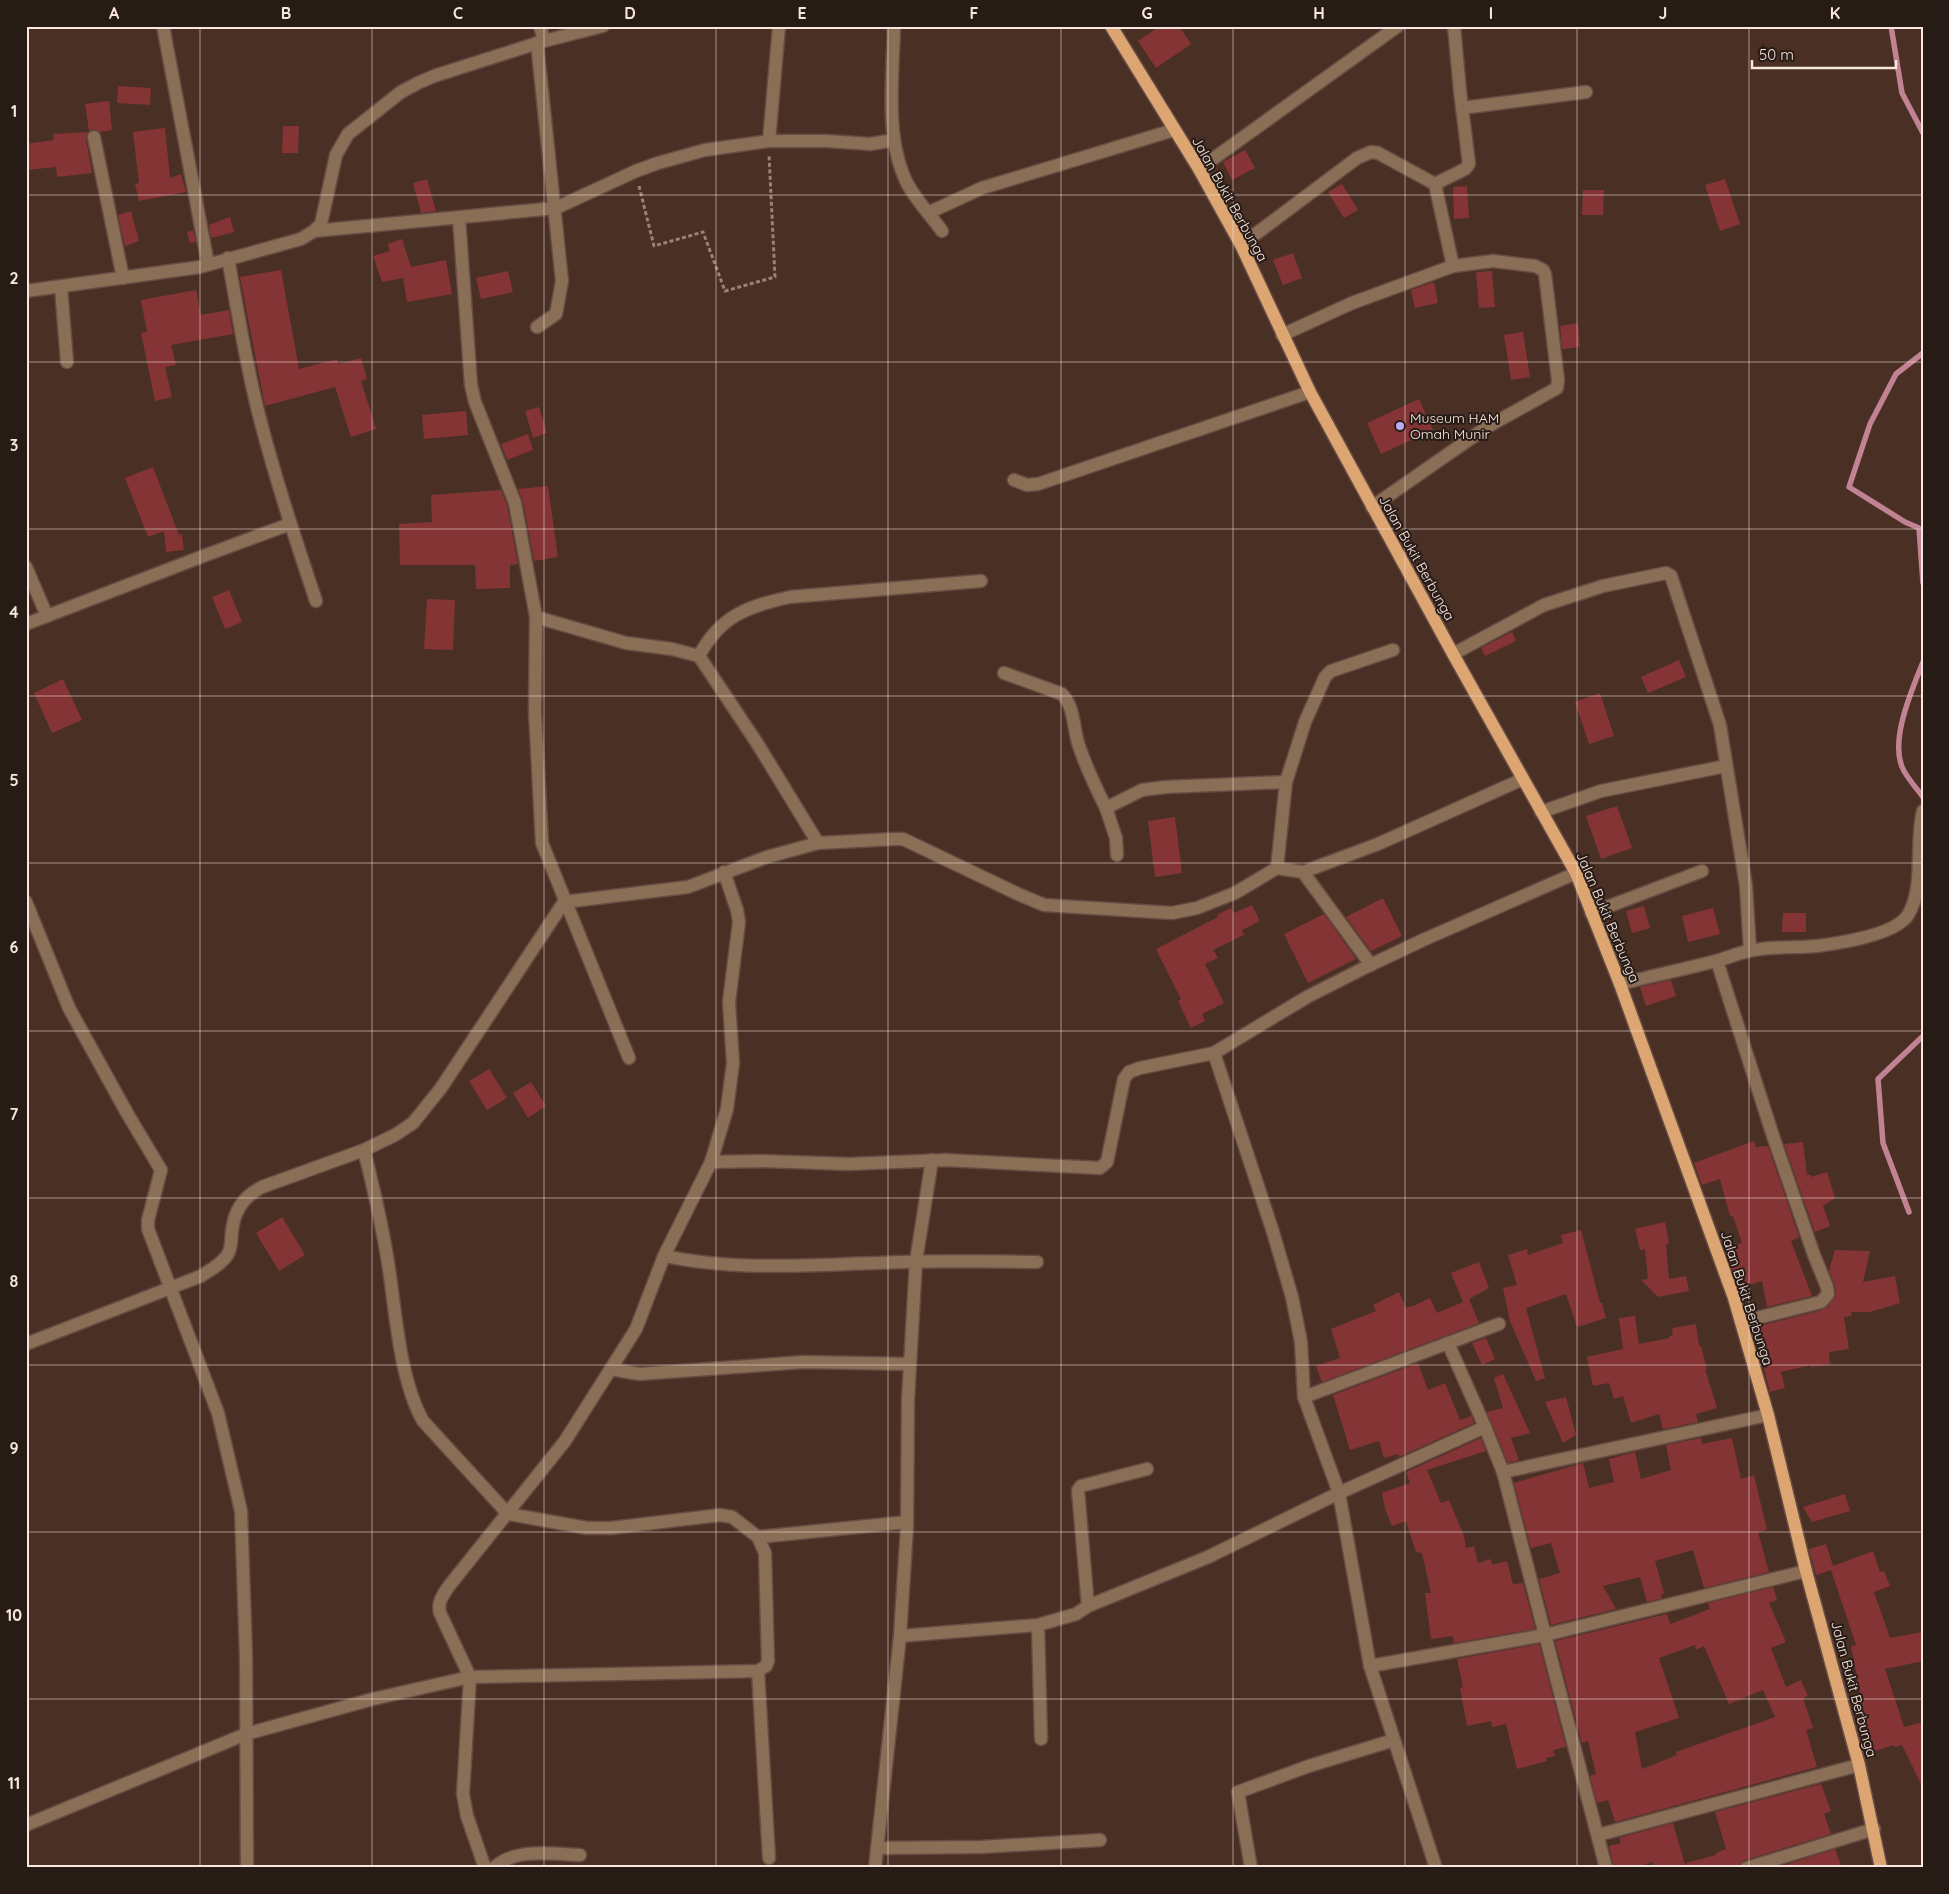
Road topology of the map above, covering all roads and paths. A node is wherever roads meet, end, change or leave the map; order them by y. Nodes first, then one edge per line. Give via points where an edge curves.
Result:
1 (163, 26) edge
2 (540, 26) edge
3 (603, 26) edge
4 (779, 26) edge
5 (894, 26) edge
6 (1111, 26) edge
7 (1398, 26) edge
8 (1454, 26) edge
9 (541, 42) junction
10 (1586, 92) dead end
11 (1462, 108) junction
12 (1174, 130) junction
13 (94, 137) dead end
14 (894, 140) junction
15 (769, 141) junction
16 (1199, 169) junction
17 (636, 171) junction
18 (1436, 184) junction
19 (556, 208) junction
20 (928, 213) junction
21 (459, 218) junction
22 (314, 231) junction
23 (942, 231) dead end
24 (1241, 245) junction
25 (228, 258) junction
26 (208, 264) junction
27 (1453, 266) junction
28 (123, 278) junction
29 (61, 287) junction
30 (26, 291) edge
31 (537, 327) dead end
32 (1282, 335) junction
33 (67, 362) dead end
34 (1310, 392) junction
35 (1014, 480) dead end
36 (1372, 507) junction
37 (290, 524) junction
38 (26, 567) edge
39 (981, 581) dead end
40 (316, 601) dead end
41 (47, 616) junction
42 (536, 617) junction
43 (26, 624) edge
44 (1393, 650) dead end
45 (1453, 654) junction
46 (699, 656) junction
47 (1004, 673) dead end
48 (1726, 766) junction
49 (1523, 779) junction
50 (1286, 782) junction
51 (1106, 808) junction
52 (1923, 811) edge
53 (1541, 812) junction
54 (818, 843) junction
55 (1117, 855) dead end
56 (1277, 868) junction
57 (1702, 871) dead end
58 (724, 872) junction
59 (1303, 872) junction
60 (1576, 873) junction
61 (26, 902) edge
62 (564, 902) junction
63 (1591, 913) junction
64 (1750, 950) junction
65 (1717, 961) junction
66 (1371, 965) junction
67 (1620, 984) junction
68 (1214, 1053) junction
69 (629, 1058) dead end
70 (364, 1150) junction
71 (932, 1160) junction
72 (711, 1162) junction
73 (664, 1256) junction
74 (916, 1262) junction
75 (1037, 1262) dead end
76 (171, 1288) junction
77 (1741, 1322) junction
78 (1499, 1324) dead end
79 (1448, 1343) junction
80 (26, 1344) edge
81 (910, 1364) junction
82 (611, 1369) junction
83 (1304, 1397) junction
84 (1768, 1415) junction
85 (1485, 1427) junction
86 (1148, 1469) dead end
87 (1503, 1472) junction
88 (1339, 1493) junction
89 (508, 1514) junction
90 (907, 1522) junction
91 (758, 1537) junction
92 (1806, 1571) junction
93 (1088, 1606) junction
94 (1038, 1625) junction
95 (1545, 1635) junction
96 (900, 1636) junction
97 (1370, 1666) junction
98 (758, 1671) junction
99 (470, 1677) junction
100 (246, 1734) junction
101 (1041, 1739) dead end
102 (1394, 1740) junction
103 (1859, 1764) junction
104 (26, 1826) edge
105 (1874, 1829) junction
106 (1598, 1836) junction
107 (1100, 1840) dead end
108 (877, 1848) junction
109 (580, 1855) dead end
110 (769, 1858) dead end
111 (246, 1868) edge
112 (485, 1868) edge
113 (494, 1868) edge
114 (875, 1868) edge
115 (1251, 1868) edge
116 (1436, 1868) edge
117 (1606, 1868) edge
118 (1747, 1868) edge
119 (1881, 1868) edge

1 - 26 street
2 - 9 street
3 - 9 street
4 - 15 street
5 - 14 street
6 - 12 main road, Jalan Bukit Berbunga
7 - 16 street
8 - 11 street
9 - 19 street
9 - 22 street via 418,83 401,92 353,130 336,154 324,216
10 - 11 street
11 - 18 street via 1469,164 1466,169
12 - 16 main road, Jalan Bukit Berbunga
12 - 20 street via 982,188
13 - 28 street
14 - 15 street via 870,144
14 - 20 street via 895,152 908,185
15 - 17 street via 705,150
15 - 17 path via 776,277 725,291 703,232 654,246
16 - 24 main road, Jalan Bukit Berbunga
17 - 19 street
18 - 24 street via 1371,152 1357,158
18 - 27 street
19 - 21 street
19 - 31 street via 562,281 560,298 556,314
20 - 23 street
21 - 22 street
21 - 42 street via 471,385 515,503
22 - 25 street via 301,239
24 - 32 main road, Jalan Bukit Berbunga
25 - 26 street
25 - 37 street via 254,393
26 - 28 street
27 - 32 street via 1352,303
27 - 36 street via 1494,260 1543,270 1548,288 1558,385 1555,390 1487,427
28 - 29 street
29 - 30 street
29 - 33 street
32 - 34 main road, Jalan Bukit Berbunga
34 - 35 street via 1038,484 1027,485
34 - 36 main road, Jalan Bukit Berbunga
36 - 45 main road, Jalan Bukit Berbunga
37 - 40 street
37 - 41 street
38 - 41 street
39 - 46 street via 790,596 762,603 735,614 722,624
41 - 43 street
42 - 46 street via 626,644 672,649
42 - 62 street via 535,712 542,843
44 - 50 street via 1327,673 1305,722
45 - 48 street via 1544,605 1604,586 1668,574 1673,580 1720,725
45 - 49 main road, Jalan Bukit Berbunga
46 - 54 street
47 - 51 street via 1062,694 1066,699 1078,744
48 - 53 street via 1601,791
48 - 64 street via 1746,886
49 - 53 main road, Jalan Bukit Berbunga
49 - 59 street via 1378,844
50 - 51 street via 1142,790
50 - 56 street
51 - 55 street via 1116,838
52 - 64 street via 1915,900 1904,921 1891,930 1874,935 1818,946
53 - 60 main road, Jalan Bukit Berbunga
54 - 56 street via 903,840 1044,905 1172,914 1235,893
54 - 58 street
56 - 59 street
57 - 63 street
58 - 62 street via 678,889
58 - 72 street via 738,922 730,1002 733,1063 727,1109
59 - 66 street
60 - 63 main road, Jalan Bukit Berbunga
60 - 66 street
61 - 76 street via 69,1008 161,1170 147,1225
62 - 69 street
62 - 70 street via 441,1088 412,1122 395,1135
63 - 67 main road, Jalan Bukit Berbunga
64 - 65 street
65 - 67 street
65 - 77 street via 1828,1294 1821,1302
66 - 68 street via 1307,998
67 - 77 main road, Jalan Bukit Berbunga
68 - 71 street via 1140,1068 1126,1075 1107,1162 1100,1168
68 - 83 street via 1292,1297 1301,1342
70 - 76 street via 250,1194 236,1214 231,1244 223,1261 201,1276
70 - 89 street via 381,1217 402,1353 415,1407 423,1421
71 - 72 street via 849,1164
71 - 74 street
72 - 73 street
73 - 74 street via 696,1263 782,1267
73 - 82 street via 636,1329
74 - 75 street
74 - 81 street
76 - 80 street
76 - 100 street via 218,1413 240,1511 246,1619
77 - 84 main road, Jalan Bukit Berbunga
78 - 79 street
79 - 83 street
79 - 85 street
81 - 82 street via 804,1362 639,1374
81 - 90 street
82 - 89 street via 565,1441
83 - 88 street
84 - 87 street
84 - 92 main road, Jalan Bukit Berbunga
85 - 87 street
85 - 88 street
86 - 93 street via 1081,1486 1078,1490
87 - 95 street
88 - 93 street via 1208,1557
88 - 97 street
89 - 91 street via 587,1528 726,1516
89 - 99 street via 449,1586 439,1603 440,1613
90 - 91 street
90 - 96 street
91 - 98 street via 765,1553 768,1661
92 - 95 street
92 - 103 main road, Jalan Bukit Berbunga
93 - 94 street via 1076,1614
94 - 96 street
94 - 101 street
95 - 97 street
95 - 106 street
96 - 108 street
97 - 102 street
98 - 99 street
98 - 110 street
99 - 100 street via 373,1699
99 - 112 street via 463,1794
100 - 104 street
100 - 111 street
102 - 115 street via 1238,1792
102 - 116 street
103 - 105 main road, Jalan Bukit Berbunga
103 - 106 street
105 - 118 street
105 - 119 main road, Jalan Bukit Berbunga
106 - 117 street
107 - 108 street via 981,1847
108 - 114 street
109 - 113 street via 519,1855 504,1859

